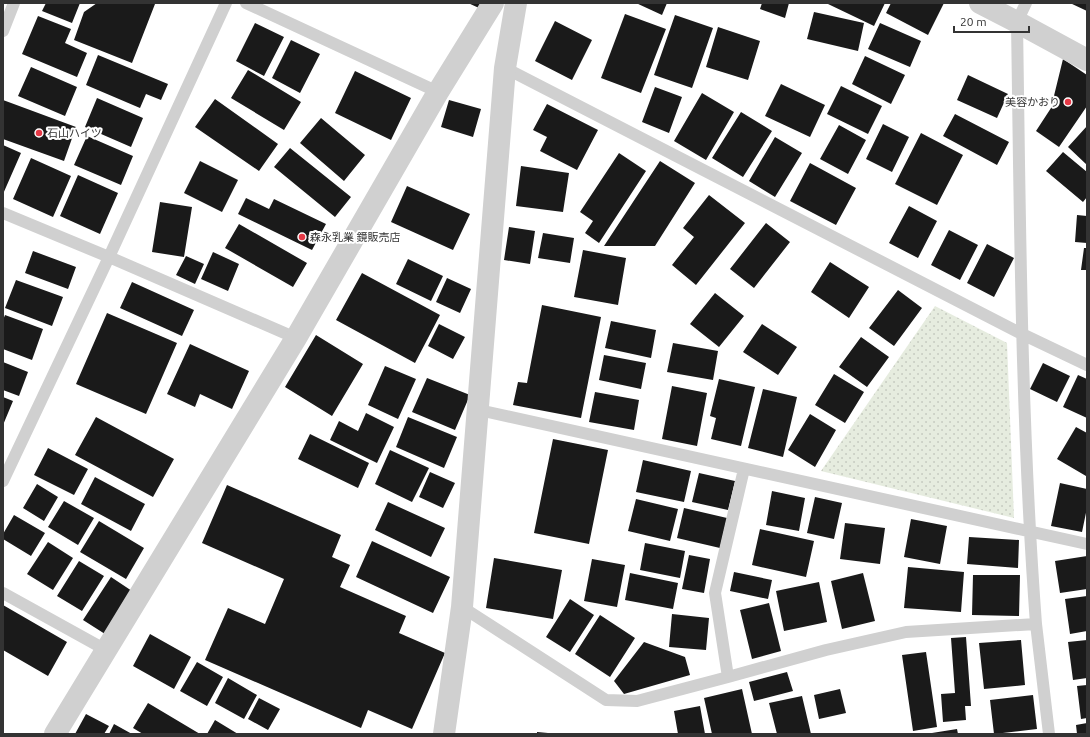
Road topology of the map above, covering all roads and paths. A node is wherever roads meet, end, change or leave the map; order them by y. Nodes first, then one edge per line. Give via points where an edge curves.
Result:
1 (14, 3) edge
2 (226, 3) edge
3 (246, 3) edge
4 (492, 3) edge
5 (516, 3) edge
6 (980, 3) edge
7 (1021, 12) edge
8 (3, 31) edge
9 (1087, 60) edge
10 (504, 68) junction
11 (438, 92) junction
12 (3, 213) edge
13 (109, 257) junction
14 (1022, 334) junction
15 (296, 338) junction
16 (1087, 365) edge
17 (479, 410) junction
18 (744, 469) junction
19 (3, 481) edge
20 (1029, 532) junction
21 (1087, 544) edge
22 (3, 593) edge
23 (462, 607) junction
24 (1036, 624) junction
25 (106, 650) junction
26 (728, 677) junction
27 (55, 734) edge
28 (444, 734) edge
29 (1049, 734) edge

1 - 8 lane
2 - 13 lane
3 - 11 lane
4 - 11 street
5 - 10 street
6 - 7 street
7 - 9 street
7 - 14 lane
10 - 14 lane
10 - 17 street
11 - 15 street
12 - 13 lane
13 - 15 lane
13 - 19 lane
14 - 16 lane
14 - 20 lane
15 - 25 street
17 - 18 lane
17 - 23 street
18 - 20 lane
18 - 26 lane via 716,593
20 - 21 lane
20 - 24 lane
22 - 25 lane
23 - 26 lane via 606,700 637,700
23 - 28 street
24 - 26 lane via 906,632 826,650
24 - 29 lane
25 - 27 street

